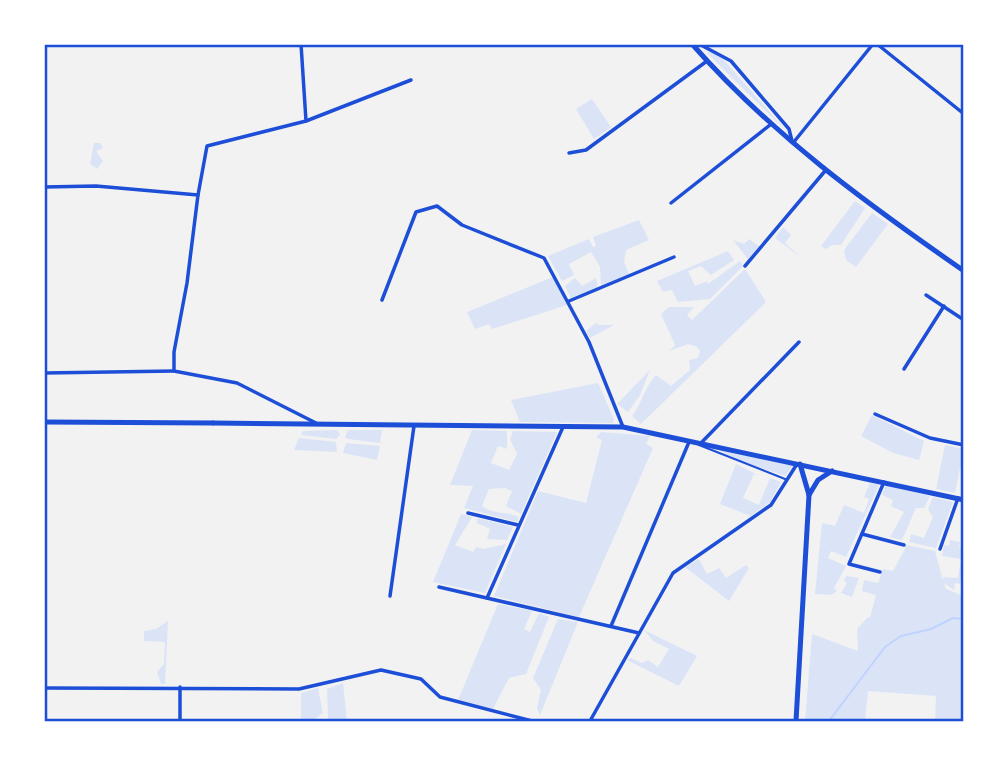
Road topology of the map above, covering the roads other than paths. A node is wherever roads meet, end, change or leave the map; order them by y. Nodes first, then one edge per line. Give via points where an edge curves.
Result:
1 (301, 44) edge
2 (692, 44) edge
3 (699, 44) edge
4 (875, 44) edge
5 (707, 61) junction
6 (411, 80) dead end
7 (964, 114) edge
8 (306, 121) junction
9 (770, 125) junction
10 (792, 144) junction
11 (569, 153) dead end
12 (825, 170) junction
13 (44, 187) edge
14 (198, 195) junction
15 (671, 203) dead end
16 (674, 257) dead end
17 (745, 266) dead end
18 (964, 271) edge
19 (926, 295) dead end
20 (382, 300) dead end
21 (569, 301) junction
22 (944, 306) junction
23 (964, 320) edge
24 (799, 342) dead end
25 (904, 369) dead end
26 (174, 371) junction
27 (44, 373) edge
28 (875, 414) dead end
29 (44, 422) edge
30 (318, 424) junction
31 (414, 426) junction
32 (563, 426) junction
33 (622, 428) junction
34 (690, 440) junction
35 (702, 442) junction
36 (964, 444) edge
37 (799, 464) junction
38 (832, 471) junction
39 (786, 480) junction
40 (884, 482) junction
41 (809, 495) junction
42 (961, 499) edge
43 (468, 513) dead end
44 (518, 525) junction
45 (861, 534) junction
46 (904, 545) dead end
47 (940, 550) dead end
48 (880, 572) dead end
49 (439, 587) dead end
50 (390, 596) dead end
51 (487, 598) junction
52 (611, 626) junction
53 (639, 633) junction
54 (180, 687) junction
55 (44, 688) edge
56 (180, 721) edge
57 (532, 721) edge
58 (590, 721) edge
59 (796, 721) edge

1 - 8 street
2 - 5 street
3 - 10 street via 731,61 789,129
4 - 7 street
4 - 10 street
5 - 9 street
5 - 11 street via 586,150
6 - 8 street
8 - 14 street via 208,146
9 - 10 street
9 - 15 street
10 - 12 street
12 - 17 street
12 - 18 street
13 - 14 street via 96,186
14 - 26 street
16 - 21 street
19 - 22 street
20 - 21 street via 415,212 437,206 462,225 544,258
21 - 33 street
22 - 23 street
22 - 25 street
24 - 35 street
26 - 27 street
26 - 30 street via 237,383
28 - 36 street via 930,438
29 - 30 street
30 - 31 street
31 - 32 street
31 - 50 street
32 - 33 street
32 - 44 street
33 - 34 street
34 - 35 street
34 - 39 lane
34 - 52 street
35 - 37 street
37 - 38 street
37 - 39 street
37 - 41 street
38 - 40 street
38 - 41 street via 818,480
39 - 53 street via 771,505 673,573
40 - 42 street
40 - 45 street
41 - 59 street
42 - 47 street
43 - 44 street
44 - 51 street
45 - 46 street
45 - 48 street via 849,564
49 - 51 street
51 - 52 street
52 - 53 street
53 - 58 street
54 - 55 street
54 - 56 street
54 - 57 street via 299,689 381,670 421,679 440,697

